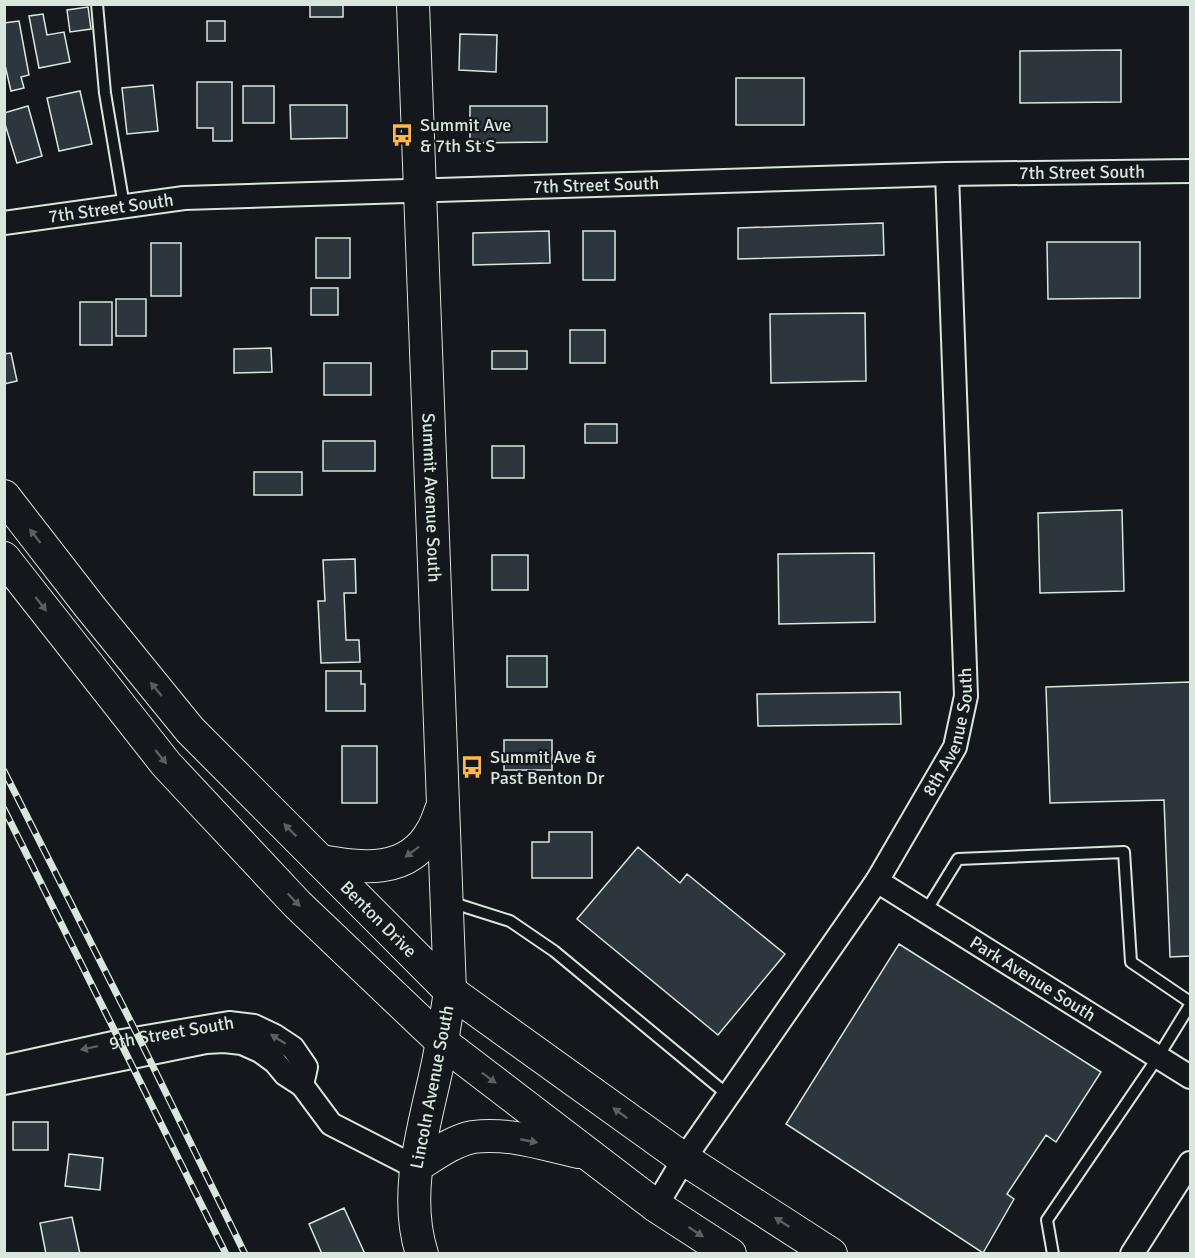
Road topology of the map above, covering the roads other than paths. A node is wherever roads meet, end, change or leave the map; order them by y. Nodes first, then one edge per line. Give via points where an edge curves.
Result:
1 (97, 4) edge
2 (412, 4) edge
3 (1191, 171) edge
4 (948, 174) junction
5 (420, 190) junction
6 (124, 206) junction
7 (4, 223) edge
8 (4, 496) edge
9 (4, 558) edge
10 (443, 805) junction
11 (321, 861) junction
12 (877, 880) junction
13 (447, 901) junction
14 (926, 911) junction
15 (450, 991) junction
16 (1191, 1004) edge
17 (443, 1043) junction
18 (1158, 1057) junction
19 (4, 1067) edge
20 (1191, 1077) edge
21 (4, 1083) edge
22 (302, 1085) junction
23 (728, 1095) junction
24 (588, 1154) junction
25 (684, 1159) junction
26 (1191, 1163) edge
27 (416, 1167) junction
28 (656, 1206) junction
29 (422, 1254) edge
30 (730, 1254) edge
31 (831, 1254) edge
32 (1053, 1254) edge
33 (1132, 1254) edge

1 - 6 lane via 105,93
2 - 5 main road, Summit Avenue South
3 - 4 street, 7th Street South
4 - 5 street, 7th Street South
4 - 12 street, 8th Avenue South via 966,696 955,747
5 - 6 street, 7th Street South via 184,198
5 - 10 main road, Summit Avenue South
6 - 7 street, 7th Street South
11 -> 8 main road, Benton Drive via 190,730
9 -> 17 main road via 166,764 297,904
10 -> 11 main road via 432,832 415,852 392,865 360,868
10 - 13 main road, Summit Avenue South
11 - 15 main road, Benton Drive
12 - 14 street, Park Avenue South
12 - 23 street, 8th Avenue South
13 - 15 main road, Summit Avenue South
13 - 23 lane via 510,921 554,951
14 - 16 lane via 958,860 1124,852 1131,962
14 - 18 street, Park Avenue South
15 - 17 main road, Lincoln Avenue South
25 -> 15 main road, Benton Drive
16 - 18 lane
17 -> 24 main road
17 - 27 main road, Lincoln Avenue South
18 - 20 street, Park Avenue South
18 - 32 lane via 1047,1220
22 -> 19 street, 9th Street South via 306,1067 293,1048 254,1026 229,1023
21 - 22 street, 9th Street South via 224,1041 260,1051
22 - 27 street, 9th Street South via 332,1124
23 - 25 street, 8th Avenue South
27 -> 24 main road via 472,1137 498,1136
24 - 28 main road
25 - 28 street, 8th Avenue South
31 -> 25 main road, Benton Drive
26 - 33 street
27 - 29 main road, Lincoln Avenue South via 416,1234
28 -> 30 main road

